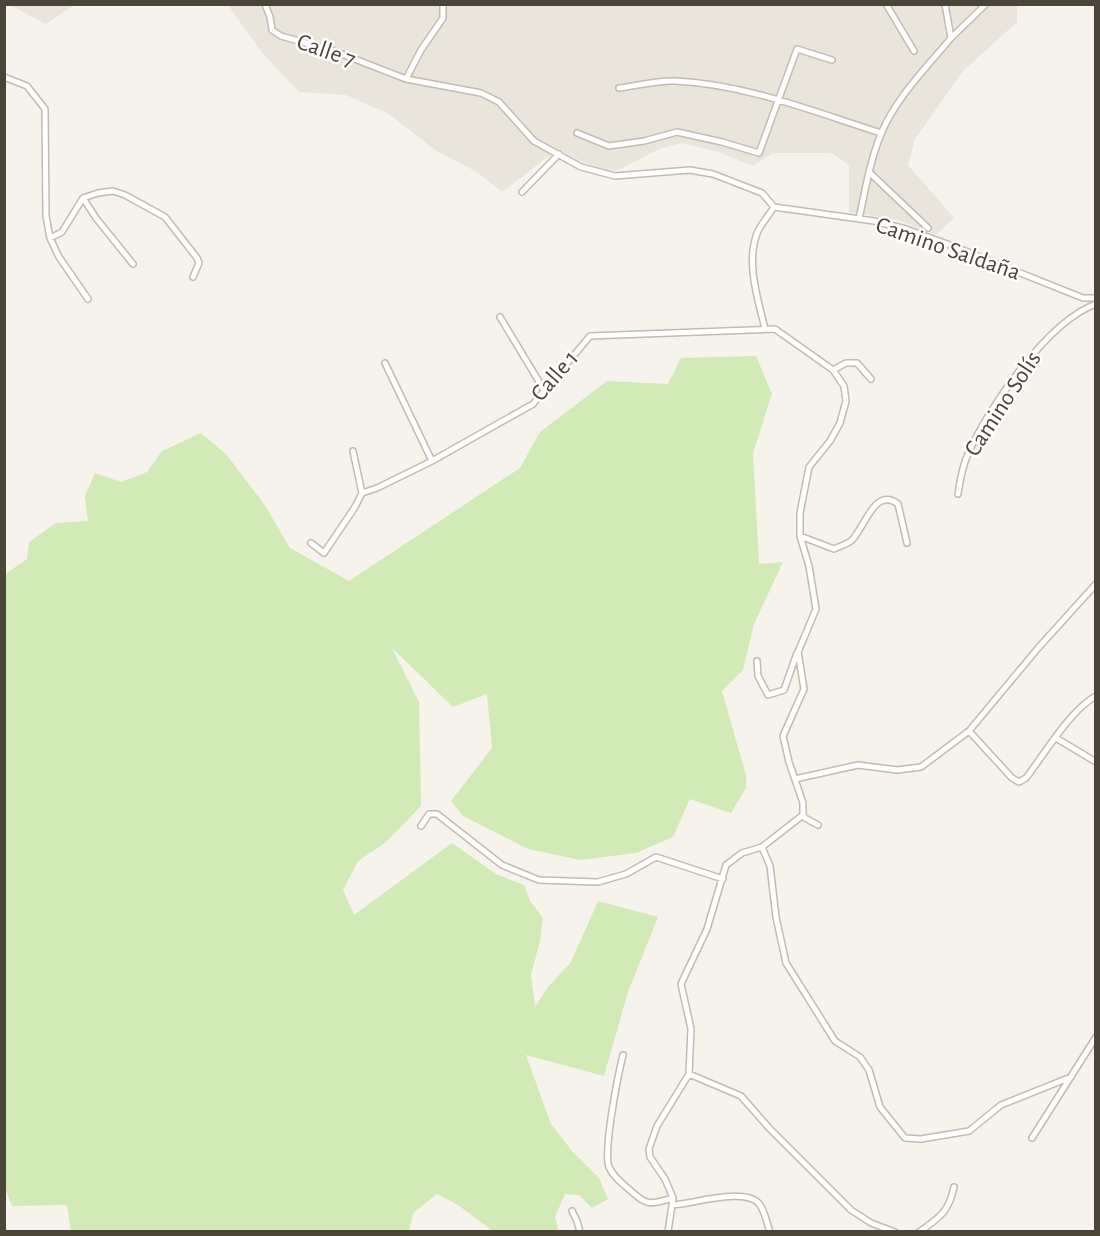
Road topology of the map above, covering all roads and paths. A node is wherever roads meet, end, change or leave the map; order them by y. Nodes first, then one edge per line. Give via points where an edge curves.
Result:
1 (265, 4) edge
2 (443, 4) edge
3 (886, 4) edge
4 (945, 4) edge
5 (986, 4) edge
6 (951, 38) junction
7 (914, 51) dead end
8 (832, 60) dead end
9 (4, 77) edge
10 (406, 79) junction
11 (619, 88) dead end
12 (778, 101) junction
13 (577, 133) dead end
14 (881, 133) junction
15 (559, 154) junction
16 (869, 172) junction
17 (522, 192) dead end
18 (83, 198) junction
19 (774, 207) junction
20 (859, 219) junction
21 (928, 228) dead end
22 (50, 238) junction
23 (133, 264) dead end
24 (193, 277) dead end
25 (1095, 298) edge
26 (88, 299) dead end
27 (1095, 304) edge
28 (500, 317) dead end
29 (765, 329) junction
30 (385, 363) dead end
31 (833, 370) junction
32 (871, 379) dead end
33 (544, 390) junction
34 (353, 451) dead end
35 (432, 461) junction
36 (362, 493) junction
37 (958, 494) dead end
38 (800, 536) junction
39 (311, 543) dead end
40 (907, 543) dead end
41 (1095, 584) edge
42 (798, 652) junction
43 (757, 661) dead end
44 (1095, 696) edge
45 (969, 731) junction
46 (1056, 738) junction
47 (1095, 762) edge
48 (795, 779) junction
49 (803, 815) junction
50 (818, 825) dead end
51 (421, 826) dead end
52 (762, 847) junction
53 (723, 879) junction
54 (1095, 1037) edge
55 (623, 1055) dead end
56 (688, 1074) junction
57 (1071, 1077) junction
58 (1032, 1138) dead end
59 (954, 1187) dead end
60 (673, 1201) junction
61 (572, 1210) dead end
62 (922, 1230) edge
63 (580, 1232) edge
64 (668, 1232) edge
65 (770, 1232) edge
66 (895, 1232) edge

1 - 10 street, Calle 7 via 272,30 281,36
2 - 10 street via 443,18
3 - 7 street
4 - 6 street
5 - 6 street
6 - 14 street via 906,92
8 - 12 street via 797,49
9 - 22 street via 27,86 45,109 46,216
10 - 15 street via 481,93 499,102 534,141
11 - 12 street via 672,81 711,84
12 - 13 street via 759,153 677,132 609,146
12 - 14 street
14 - 16 street
15 - 17 street
15 - 19 street via 581,167 615,176 690,170 713,174 762,193
16 - 20 street
16 - 21 street
18 - 22 street via 62,232
18 - 23 street
18 - 24 street via 113,191 165,218 197,258
19 - 20 street, Camino Saldaña
19 - 29 street via 758,231 752,255
20 - 25 street, Camino Saldaña via 906,229 1083,298
22 - 26 street
27 - 37 street, Camino Solís via 1059,326 1021,369 968,453
28 - 33 street
29 - 31 street via 786,335
29 - 33 street, Calle 1 via 590,336
30 - 35 street
31 - 32 street via 846,363 857,363
31 - 38 street via 844,386 846,401 835,432 809,467
33 - 35 street, Calle 1 via 533,404
34 - 36 street
35 - 36 street, Calle 1
36 - 39 street via 324,553
38 - 40 street via 834,549 851,541 875,506 884,499 892,499 898,504
38 - 42 street via 816,609
41 - 45 street
42 - 43 street via 784,690 768,695 758,676
42 - 48 street via 804,689 783,736
44 - 46 street via 1073,715
45 - 46 street via 1019,782
45 - 48 street via 921,767 897,770 858,765
46 - 47 street
48 - 49 street
49 - 50 street
49 - 52 street
51 - 53 street via 429,814 437,814 502,866 539,880 598,882 626,874 656,857
52 - 53 street via 742,853 726,865
52 - 57 street via 770,866 786,963 835,1041 860,1057 869,1070 880,1107 905,1138 969,1131 1001,1105
53 - 56 street via 707,929 681,984 691,1029
54 - 57 street
55 - 60 street via 609,1136 608,1166 643,1203
56 - 60 street via 657,1126 649,1149
56 - 66 street via 741,1096 851,1210
57 - 58 street
59 - 62 street via 941,1217
60 - 64 street
60 - 65 street via 749,1197 760,1204
61 - 63 street

